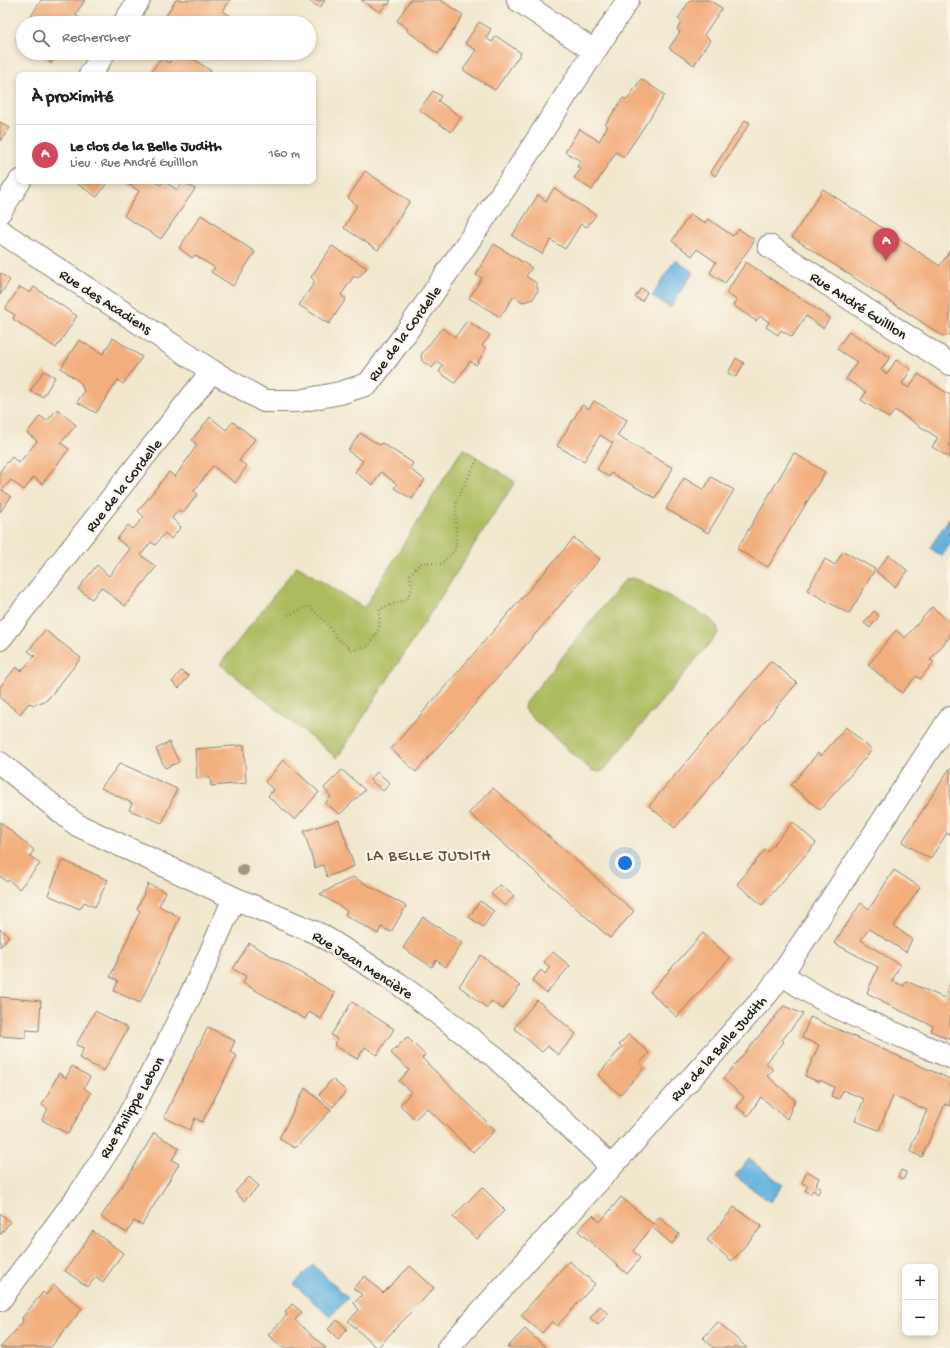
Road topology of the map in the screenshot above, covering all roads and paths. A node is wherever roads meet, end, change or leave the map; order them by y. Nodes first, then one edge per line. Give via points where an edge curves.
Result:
1 (139, 0) edge
2 (518, 0) edge
3 (628, 0) edge
4 (129, 16) edge
5 (594, 51) junction
6 (100, 60) edge
7 (92, 72) edge
8 (18, 184) edge
9 (0, 212) edge
10 (0, 231) edge
11 (769, 246) dead end
12 (950, 364) edge
13 (212, 372) junction
14 (478, 458) dead end
15 (288, 615) dead end
16 (0, 639) edge
17 (950, 718) edge
18 (0, 763) edge
19 (234, 898) junction
20 (782, 974) junction
21 (950, 1057) edge
22 (611, 1166) junction
23 (0, 1300) edge
24 (448, 1348) edge

1 - 4 street
2 - 5 street
3 - 5 street, Rue de la Cordelle
5 - 13 street, Rue de la Cordelle via 514,175 368,384 340,393 299,401 264,401
6 - 7 street
8 - 9 street
10 - 13 street, Rue des Acadiens
11 - 12 street, Rue André Guilllon
13 - 16 street, Rue de la Cordelle
14 - 15 path via 456,501 456,549 441,564 422,562 410,574 412,588 407,599 380,609 379,629 369,646 352,650 338,639 309,606
17 - 20 street, Rue de la Belle Judith
18 - 19 street, Rue Jean Mencière via 77,825
19 - 22 street, Rue Jean Mencière via 322,935 399,984 495,1057
19 - 23 street, Rue Philippe Lebon via 166,1046 117,1137 78,1196
20 - 21 street via 835,1006
20 - 22 street, Rue de la Belle Judith via 768,993
22 - 24 street, Rue de la Belle Judith

